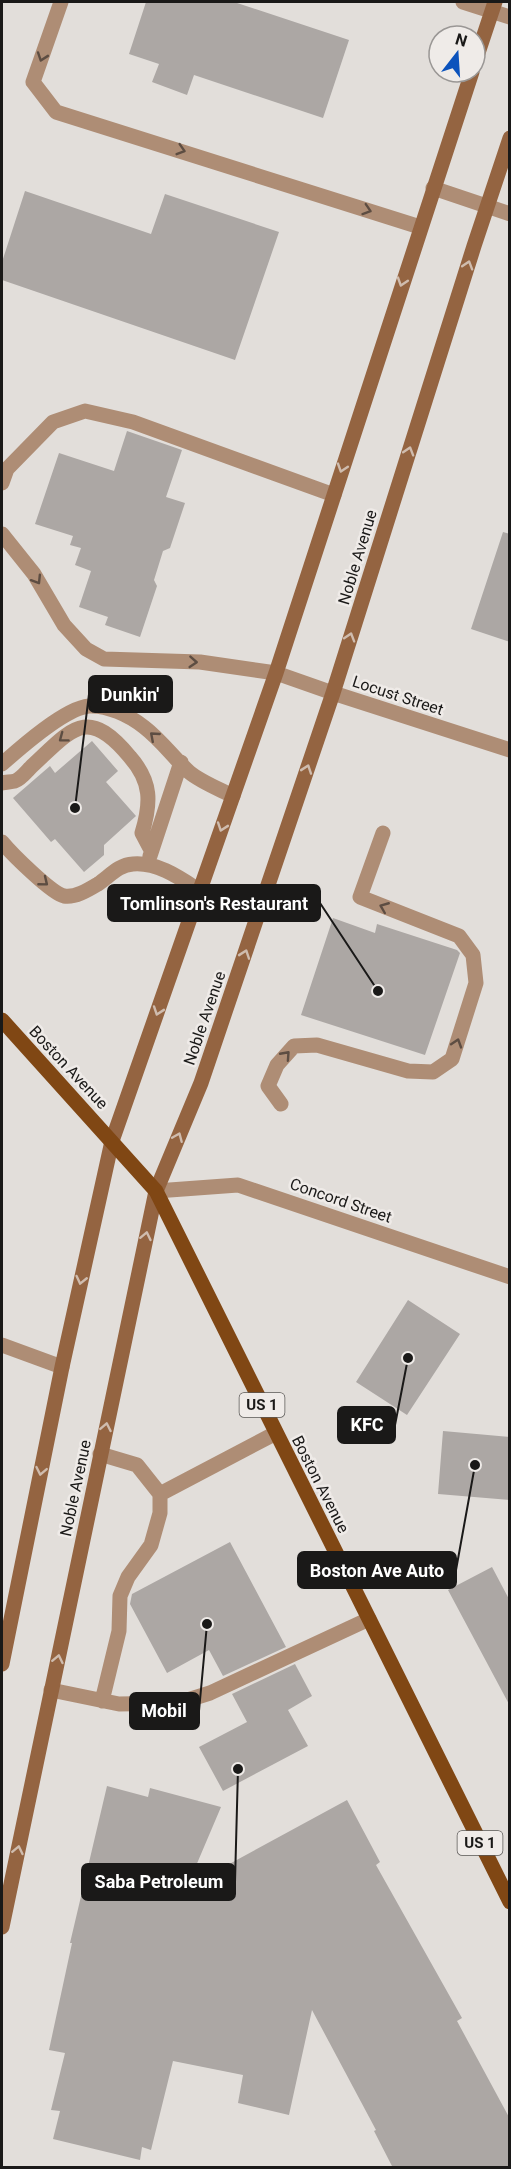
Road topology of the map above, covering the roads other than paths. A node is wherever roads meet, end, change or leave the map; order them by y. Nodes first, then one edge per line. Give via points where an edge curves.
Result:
1 (61, 2) edge
2 (463, 2) edge
3 (494, 6) edge
4 (510, 17) edge
5 (487, 27) edge
6 (468, 84) edge
7 (510, 138) edge
8 (433, 188) junction
9 (486, 207) junction
10 (510, 214) edge
11 (420, 227) junction
12 (2, 483) edge
13 (334, 495) junction
14 (2, 534) edge
15 (276, 673) junction
16 (333, 693) junction
17 (510, 750) edge
18 (181, 762) junction
19 (2, 764) edge
20 (2, 783) edge
21 (233, 796) junction
22 (383, 833) dead end
23 (2, 842) edge
24 (150, 858) junction
25 (200, 891) junction
26 (2, 1020) edge
27 (281, 1104) dead end
28 (112, 1141) junction
29 (156, 1191) junction
30 (510, 1277) edge
31 (2, 1345) edge
32 (62, 1367) junction
33 (276, 1434) junction
34 (100, 1454) junction
35 (160, 1494) junction
36 (369, 1619) junction
37 (2, 1664) edge
38 (51, 1690) junction
39 (102, 1701) junction
40 (510, 1902) edge
41 (2, 1928) edge

1 -> 11 street via 33,82 56,112
2 - 3 street
3 - 4 street
3 - 5 main road
6 - 8 main road
7 - 9 main road, Noble Avenue
8 - 9 street
8 - 11 main road
9 - 10 street
16 -> 9 main road, Noble Avenue
11 -> 13 main road
12 - 13 street via 7,469 53,422 85,411 133,422
13 - 15 main road
14 -> 15 street, Locust Street via 34,574 64,625 86,649 104,659 200,662
15 - 16 street, Locust Street
15 - 21 main road
16 - 17 street, Locust Street
29 -> 16 main road, Noble Avenue via 201,1083
18 -> 19 street via 142,725 111,709 87,706 67,714
18 - 21 street via 190,773
18 - 24 street
24 -> 20 street via 142,833 149,810 148,791 140,768 97,727 83,726 64,736 17,781
21 -> 25 main road
27 -> 22 street via 268,1086 277,1065 294,1046 317,1045 408,1071 433,1072 452,1059 477,983 473,955 459,936 360,897
23 -> 24 street via 62,896 74,896 123,866
24 - 25 street
25 -> 28 main road
26 - 28 main road, Boston Avenue / US 1
28 - 29 main road, Boston Avenue / US 1
28 -> 32 main road
29 - 30 street, Concord Street via 238,1185
29 - 33 main road, Boston Avenue / US 1
34 -> 29 main road, Noble Avenue
31 - 32 street
32 -> 37 main road
33 - 35 street
33 - 36 main road, Boston Avenue / US 1
34 - 35 street via 137,1465
38 -> 34 main road, Noble Avenue
35 - 39 street via 160,1513 151,1545 128,1577 120,1596 118,1631
36 - 39 street via 210,1693 178,1703
36 - 40 main road, Boston Avenue / US 1
38 - 39 street
41 -> 38 main road, Noble Avenue

